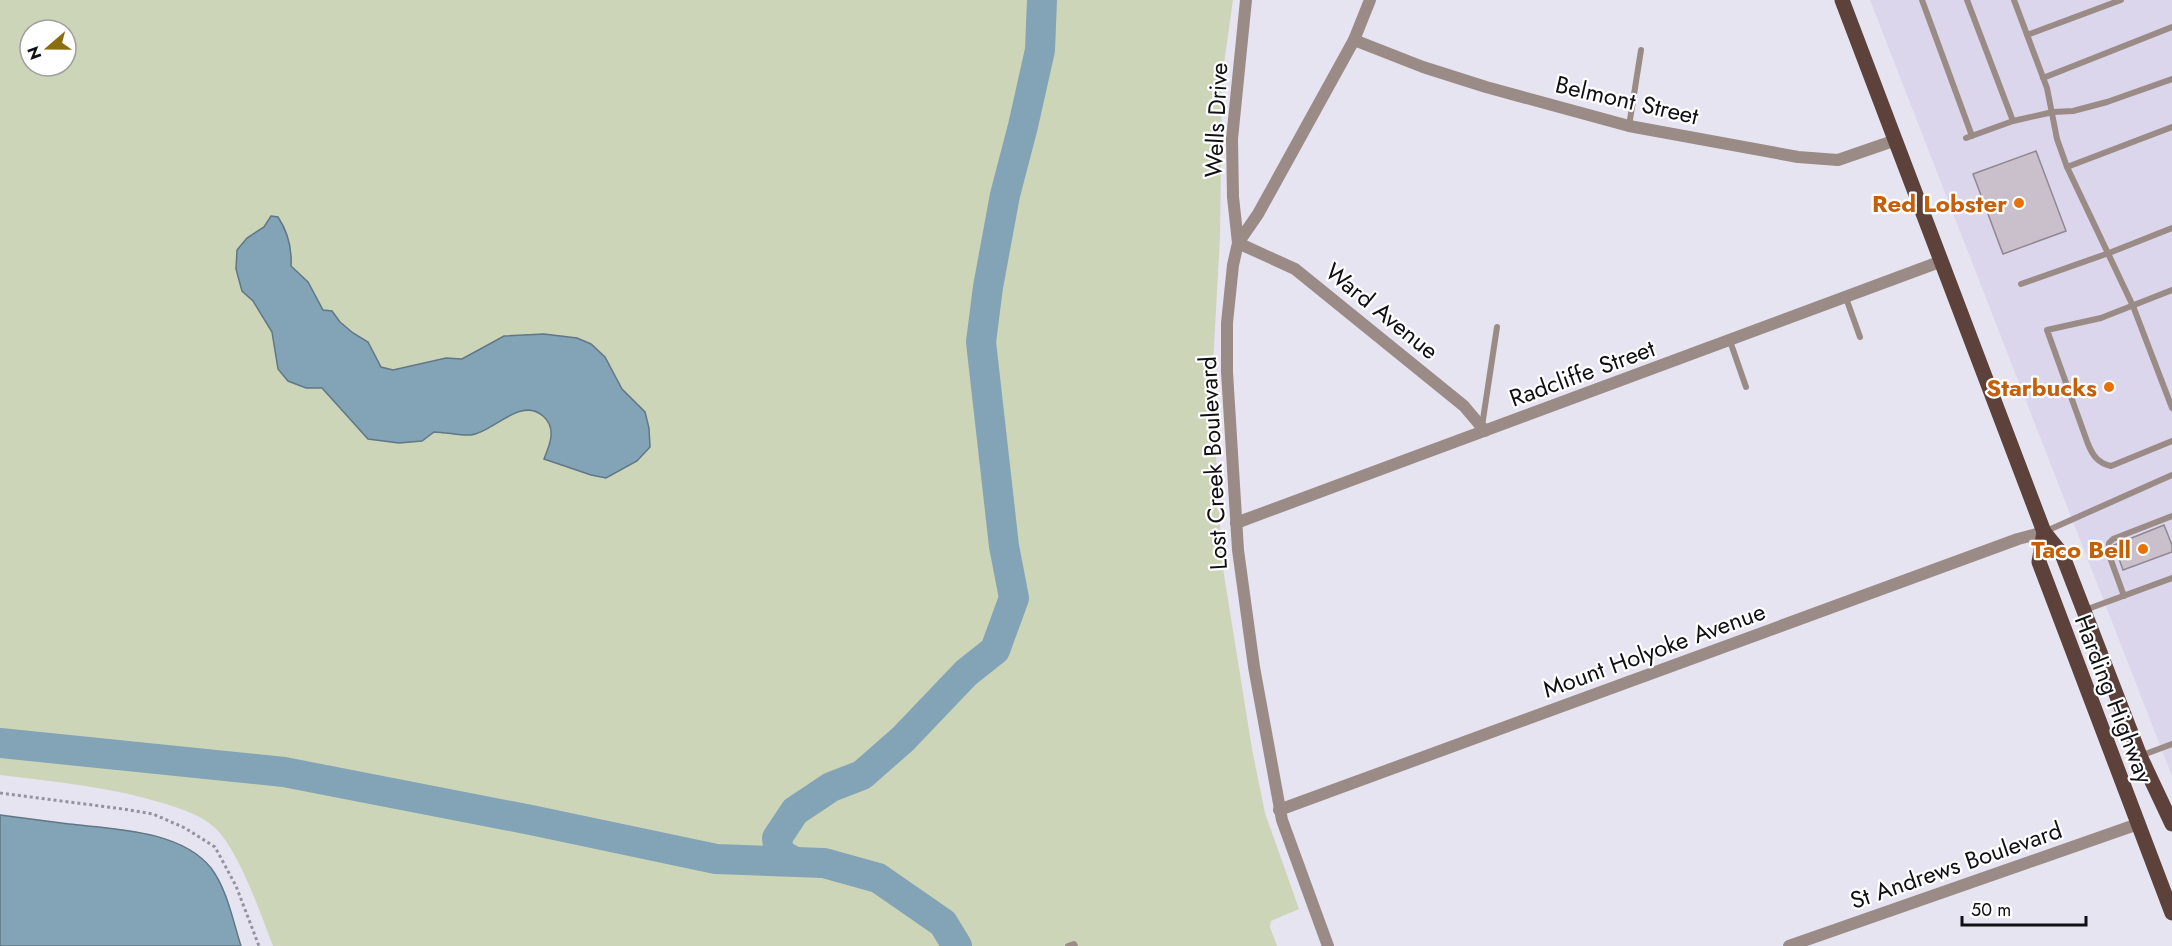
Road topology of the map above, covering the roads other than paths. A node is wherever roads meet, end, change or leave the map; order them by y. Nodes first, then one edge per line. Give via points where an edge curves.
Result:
1 (1246, 0) edge
2 (1370, 0) edge
3 (1842, 0) edge
4 (1922, 0) edge
5 (1967, 0) edge
6 (2014, 0) edge
7 (2121, 0) edge
8 (2172, 27) edge
9 (2027, 35) junction
10 (1354, 40) junction
11 (1641, 50) dead end
12 (2043, 78) junction
13 (2172, 79) edge
14 (2053, 112) junction
15 (2013, 122) junction
16 (1629, 126) junction
17 (2172, 127) edge
18 (1896, 140) junction
19 (2067, 167) junction
20 (2172, 228) edge
21 (1238, 243) junction
22 (2109, 253) junction
23 (1942, 261) junction
24 (2020, 284) dead end
25 (2172, 290) edge
26 (1846, 298) junction
27 (2133, 306) junction
28 (1497, 327) dead end
29 (1860, 337) dead end
30 (1730, 341) junction
31 (1746, 387) dead end
32 (2172, 408) edge
33 (1484, 429) junction
34 (2172, 441) edge
35 (2172, 475) edge
36 (2172, 516) edge
37 (1236, 523) junction
38 (2044, 532) junction
39 (2172, 578) edge
40 (2124, 596) junction
41 (2085, 610) junction
42 (2172, 744) edge
43 (2140, 756) junction
44 (2169, 808) edge
45 (1279, 810) junction
46 (2138, 824) junction
47 (2172, 824) edge
48 (2172, 913) edge
49 (1068, 946) edge
50 (1076, 946) edge
51 (1328, 946) edge
52 (1789, 946) edge

1 - 21 street, Wells Drive via 1232,140
2 - 10 street, Lost Creek Boulevard
3 - 18 main road, Harding Highway
4 - 15 lane via 1969,137
5 - 15 lane
6 - 9 lane
7 - 9 lane
8 - 12 lane
9 - 12 lane
10 - 16 street, Belmont Street via 1486,87
10 - 21 street, Lost Creek Boulevard
11 - 16 lane
12 - 14 lane
13 - 14 lane via 2107,102
14 - 15 lane
14 - 19 lane
16 - 18 street, Belmont Street via 1798,157 1838,160
17 - 19 lane
18 - 23 main road, Harding Highway
19 - 22 lane
20 - 22 lane
21 - 33 street, Ward Avenue via 1295,269 1464,406
21 - 37 street, Lost Creek Boulevard via 1227,322
22 - 24 lane
22 - 27 lane
23 - 26 street, Radcliffe Street
23 - 38 main road, Harding Highway
25 - 27 lane
26 - 29 lane
26 - 30 street, Radcliffe Street
27 - 32 lane
27 - 34 lane via 2047,330 2096,459 2111,466
28 - 33 lane
30 - 31 lane
30 - 33 street, Radcliffe Street
33 - 37 street, Radcliffe Street
35 - 38 lane
36 - 40 lane via 2109,543 2108,552
37 - 45 street, Lost Creek Boulevard via 1244,605
38 - 41 main road, Harding Highway via 2062,554
38 - 45 street, Mount Holyoke Avenue
38 - 46 main road, Harding Highway via 2039,562
39 - 40 lane
40 - 41 lane
41 - 43 main road, Harding Highway
42 - 43 lane
43 - 44 main road, Harding Highway
44 - 47 main road, Harding Highway
45 - 51 street, Lost Creek Boulevard
46 - 48 main road, Harding Highway
46 - 52 street, St Andrews Boulevard
49 - 50 lane

